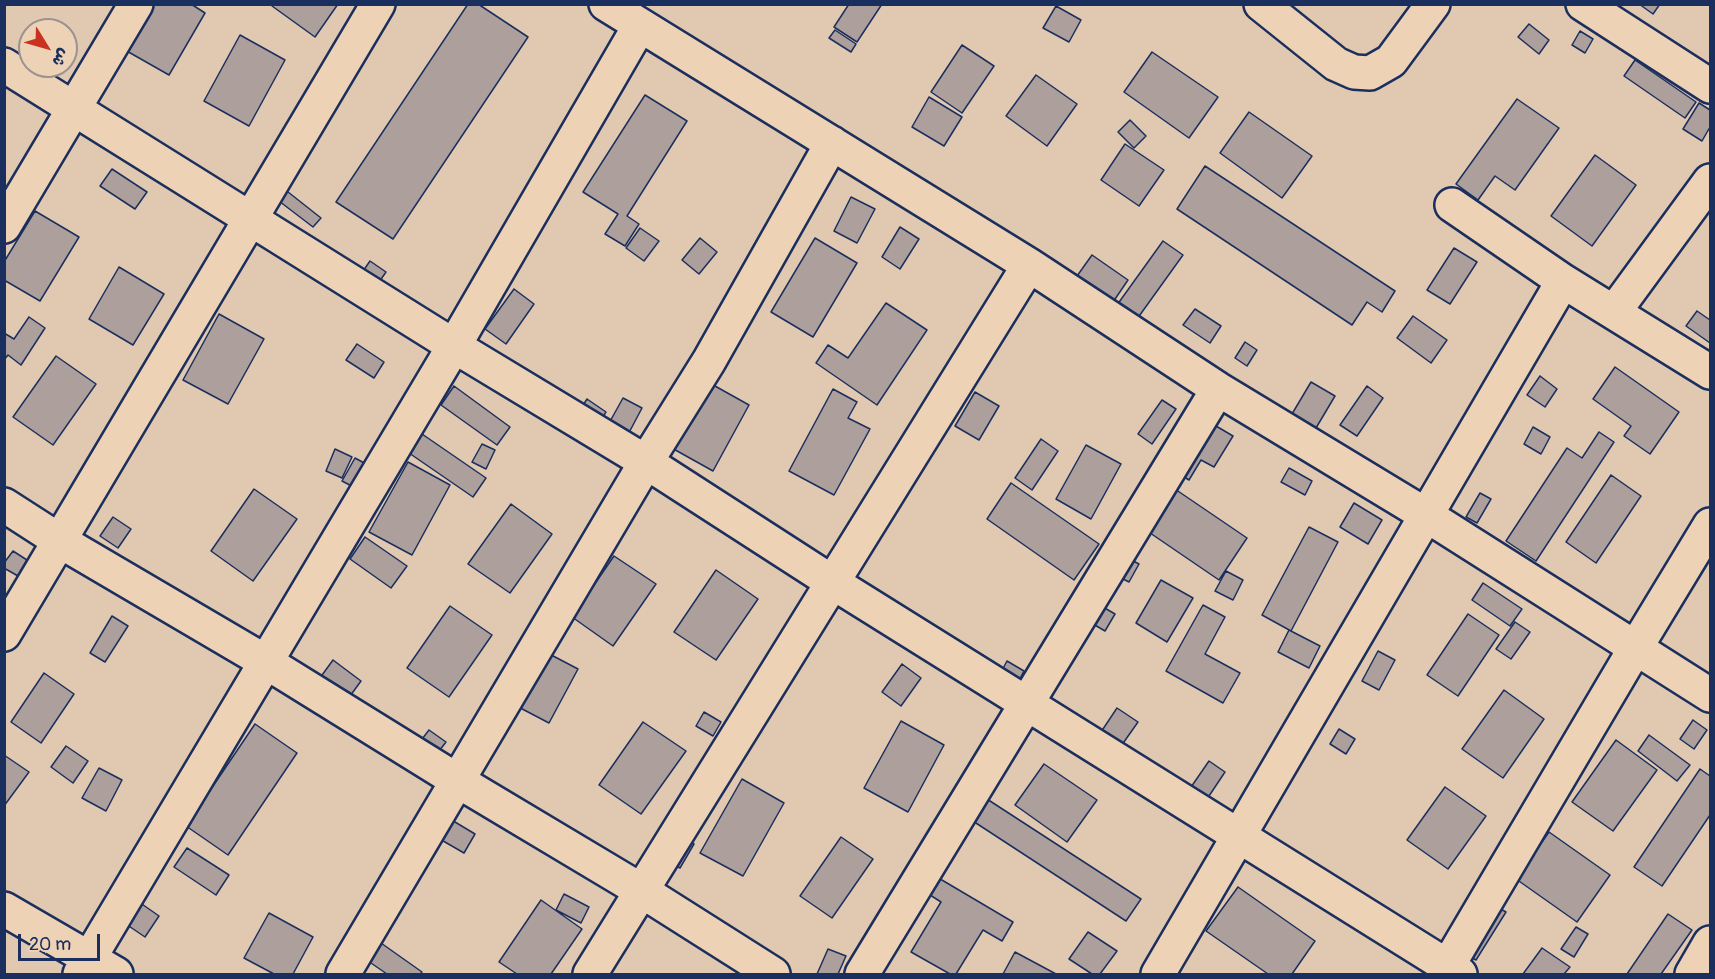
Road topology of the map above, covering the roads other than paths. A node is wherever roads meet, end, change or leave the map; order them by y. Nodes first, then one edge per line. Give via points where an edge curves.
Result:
1 (136, 4) edge
2 (378, 4) edge
3 (606, 4) edge
4 (1261, 4) edge
5 (1433, 4) edge
6 (1583, 4) edge
7 (640, 25) junction
8 (4, 65) edge
9 (1710, 86) edge
10 (74, 110) junction
11 (831, 143) junction
12 (1710, 181) edge
13 (1452, 205) dead end
14 (251, 218) junction
15 (4, 226) edge
16 (1029, 265) junction
17 (1563, 281) junction
18 (1614, 312) junction
19 (454, 346) junction
20 (1710, 372) edge
21 (1218, 389) junction
22 (646, 462) junction
23 (4, 505) edge
24 (1426, 515) junction
25 (1710, 525) edge
26 (60, 542) junction
27 (832, 582) junction
28 (4, 634) edge
29 (1636, 647) junction
30 (266, 662) junction
31 (1710, 695) edge
32 (1027, 704) junction
33 (458, 781) junction
34 (1239, 836) junction
35 (642, 891) junction
36 (4, 909) edge
37 (1710, 943) edge
38 (95, 969) edge
39 (1450, 972) edge
40 (343, 975) edge
41 (590, 975) edge
42 (772, 975) edge
43 (862, 975) edge
44 (1158, 975) edge
45 (1692, 975) edge

1 - 10 street
2 - 14 street
3 - 7 street
4 - 5 street via 1336,64 1354,72 1370,73 1391,61
6 - 9 street
7 - 11 street
7 - 19 street
8 - 10 street
10 - 14 street
10 - 15 street
11 - 16 street
11 - 22 street via 709,361
12 - 18 street
13 - 17 street
14 - 19 street
14 - 26 street
16 - 21 street
16 - 27 street
17 - 18 street
17 - 24 street
18 - 20 street
19 - 22 street
19 - 30 street
21 - 24 street
21 - 32 street
22 - 27 street
22 - 33 street
23 - 26 street
24 - 29 street
24 - 34 street
25 - 29 street
26 - 28 street
26 - 30 street
27 - 32 street
27 - 35 street
29 - 31 street
29 - 39 street
30 - 33 street
30 - 38 street
32 - 34 street
32 - 43 street
33 - 35 street
33 - 40 street
34 - 39 street
34 - 44 street
35 - 41 street
35 - 42 street
36 - 38 street
37 - 45 street

